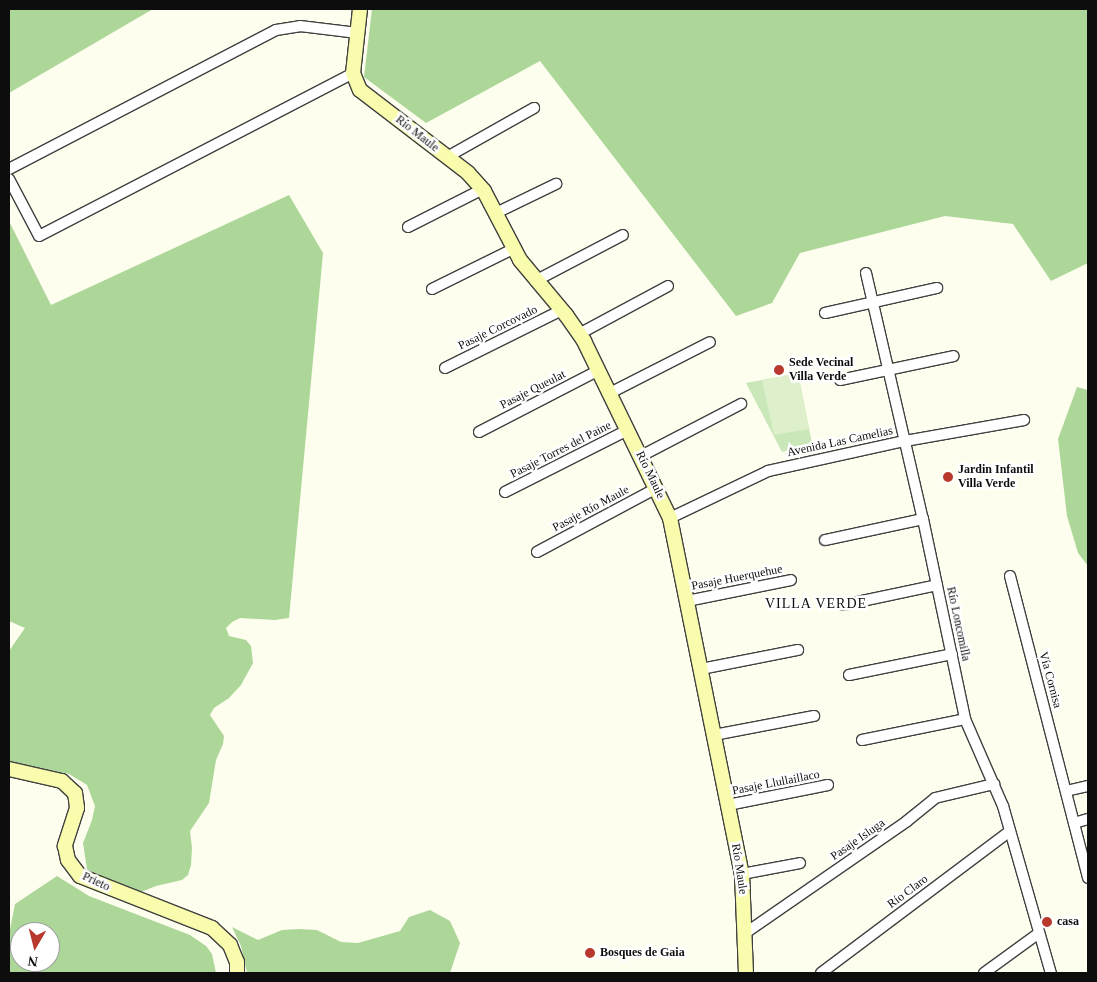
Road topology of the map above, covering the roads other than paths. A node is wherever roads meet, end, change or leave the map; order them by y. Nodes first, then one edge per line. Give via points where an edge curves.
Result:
1 (360, 9) edge
2 (358, 33) junction
3 (353, 73) junction
4 (534, 108) dead end
5 (446, 157) junction
6 (9, 169) edge
7 (9, 179) edge
8 (556, 184) dead end
9 (483, 189) junction
10 (496, 213) junction
11 (408, 228) dead end
12 (623, 235) dead end
13 (514, 249) junction
14 (866, 273) dead end
15 (535, 281) junction
16 (668, 286) dead end
17 (937, 288) dead end
18 (432, 289) dead end
19 (872, 302) junction
20 (562, 310) junction
21 (825, 313) dead end
22 (579, 334) junction
23 (710, 342) dead end
24 (954, 356) dead end
25 (445, 368) dead end
26 (599, 370) junction
27 (889, 370) junction
28 (840, 380) dead end
29 (610, 394) junction
30 (741, 404) dead end
31 (1024, 420) dead end
32 (628, 430) junction
33 (479, 432) dead end
34 (904, 441) junction
35 (641, 456) junction
36 (657, 488) junction
37 (505, 492) dead end
38 (670, 518) junction
39 (923, 519) junction
40 (825, 540) dead end
41 (537, 552) dead end
42 (1010, 576) dead end
43 (791, 580) dead end
44 (937, 585) junction
45 (687, 601) junction
46 (843, 605) dead end
47 (798, 650) dead end
48 (952, 654) junction
49 (701, 670) junction
50 (849, 675) dead end
51 (814, 716) dead end
52 (965, 719) junction
53 (714, 735) junction
54 (862, 740) dead end
55 (9, 769) edge
56 (994, 784) junction
57 (828, 785) dead end
58 (1088, 786) edge
59 (1066, 791) junction
60 (728, 805) junction
61 (1088, 819) edge
62 (1074, 822) junction
63 (1010, 832) junction
64 (800, 863) dead end
65 (1087, 871) edge
66 (742, 874) junction
67 (1040, 933) junction
68 (744, 934) junction
69 (237, 973) edge
70 (746, 973) edge
71 (821, 973) edge
72 (984, 973) edge
73 (1050, 973) edge

1 - 2 street
2 - 3 street
2 - 6 street via 300,26 276,30
3 - 5 street, Río Maule via 360,90
3 - 7 street via 39,236
4 - 5 street
5 - 9 street, Río Maule
8 - 10 street
9 - 10 street, Río Maule
9 - 11 street
10 - 13 street, Río Maule
12 - 15 street
13 - 15 street, Río Maule
13 - 18 street
14 - 19 street, Río Loncomilla
15 - 20 street, Río Maule
16 - 22 street
17 - 19 street
19 - 21 street
19 - 27 street, Río Loncomilla
20 - 22 street, Río Maule
20 - 25 street, Pasaje Corcovado
22 - 26 street, Río Maule
23 - 29 street
24 - 27 street
26 - 29 street, Río Maule
26 - 33 street, Pasaje Queulat
27 - 28 street
27 - 34 street, Río Loncomilla
29 - 32 street, Río Maule
30 - 35 street
31 - 34 street, Avenida Las Camelias
32 - 35 street, Río Maule
32 - 37 street, Pasaje Torres del Paine
34 - 38 street, Avenida Las Camelias via 768,471
34 - 39 street, Río Loncomilla
35 - 36 street, Río Maule
36 - 38 street, Río Maule
36 - 41 street, Pasaje Río Maule
38 - 45 street, Río Maule
39 - 40 street
39 - 44 street, Río Loncomilla
42 - 59 street, Vía Cornisa
43 - 45 street, Pasaje Huerquehue
44 - 46 street
44 - 48 street, Río Loncomilla
45 - 49 street, Río Maule
47 - 49 street
48 - 50 street
48 - 52 street, Río Loncomilla
49 - 53 street, Río Maule
51 - 53 street
52 - 54 street
52 - 56 street, Río Loncomilla
53 - 60 street, Río Maule
55 - 69 street, Prieto via 62,781 75,793 78,808 65,846 68,860 80,876 212,928 230,945 237,962
56 - 63 street, Río Loncomilla
56 - 68 street, Pasaje Isluga via 935,798
57 - 60 street, Pasaje Llullaillaco
58 - 59 street
59 - 62 street
60 - 66 street, Río Maule
61 - 62 street
62 - 65 street
63 - 67 street, Río Loncomilla
63 - 71 street, Río Claro
64 - 66 street
66 - 68 street, Río Maule
67 - 72 street
67 - 73 street, Río Loncomilla
68 - 70 street, Río Maule

